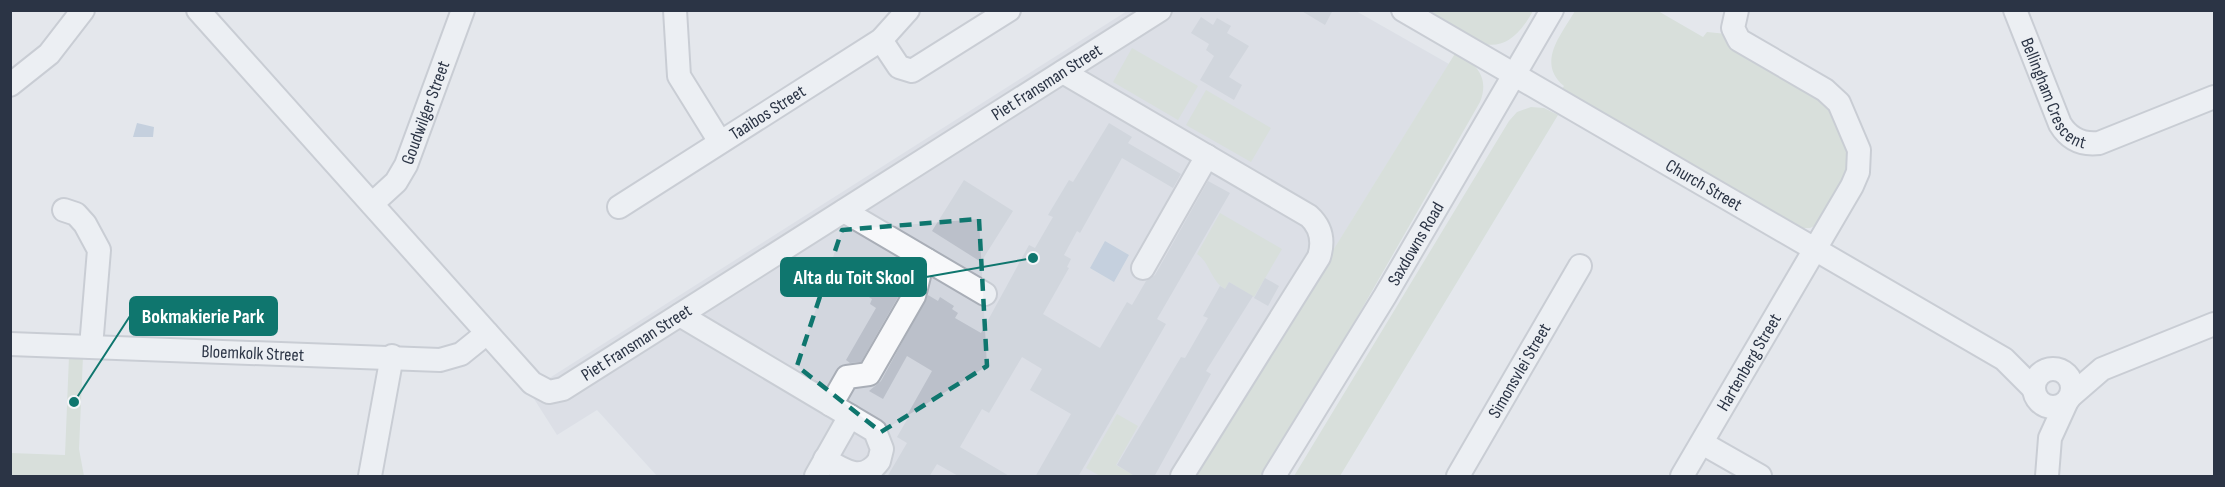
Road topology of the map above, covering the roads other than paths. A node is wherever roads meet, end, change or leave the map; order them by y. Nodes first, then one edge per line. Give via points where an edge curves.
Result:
1 (82, 10) edge
2 (198, 10) edge
3 (463, 10) edge
4 (675, 10) edge
5 (908, 10) edge
6 (1009, 10) edge
7 (1160, 10) edge
8 (1404, 10) edge
9 (1552, 10) edge
10 (1737, 10) edge
11 (2015, 10) edge
12 (881, 40) junction
13 (1063, 72) junction
14 (1513, 74) junction
15 (10, 85) edge
16 (2214, 97) edge
17 (720, 142) junction
18 (1207, 156) junction
19 (372, 204) junction
20 (619, 207) dead end
21 (64, 210) dead end
22 (844, 211) junction
23 (1815, 249) junction
24 (927, 260) junction
25 (1580, 266) dead end
26 (1143, 268) dead end
27 (985, 294) dead end
28 (680, 315) junction
29 (2214, 324) edge
30 (487, 333) junction
31 (10, 344) edge
32 (91, 347) junction
33 (392, 356) junction
34 (2004, 359) junction
35 (2053, 369) junction
36 (2102, 369) junction
37 (2035, 394) junction
38 (2069, 399) junction
39 (831, 405) junction
40 (850, 416) junction
41 (2050, 438) junction
42 (1702, 443) junction
43 (820, 468) edge
44 (370, 477) edge
45 (1182, 477) edge
46 (1274, 477) edge
47 (1458, 477) edge
48 (1682, 477) edge
49 (1760, 477) edge
50 (2047, 477) edge

1 - 15 street via 49,54
2 - 19 street, Piet Fransman Street
3 - 19 street, Goudwilger Street via 406,165 396,182
4 - 17 street via 679,76
5 - 12 street, Taaibos Street
6 - 12 street via 912,71 899,67
7 - 13 street, Piet Fransman Street
8 - 14 street, Church Street
9 - 14 street, Saxdowns Road
10 - 23 street, Hartenberg Street via 1733,28 1739,40 1830,94 1842,108 1859,150 1855,179
11 - 16 street, Bellingham Crescent via 2060,124 2079,142 2099,143
12 - 17 street, Taaibos Street
13 - 18 street
13 - 22 street, Piet Fransman Street
14 - 23 street, Church Street
14 - 46 street, Saxdowns Road via 1385,296
17 - 20 street, Taaibos Street
18 - 26 street
18 - 45 street via 1309,216 1320,232 1322,249
19 - 30 street, Piet Fransman Street
21 - 32 street via 76,214 86,224 99,250
22 - 24 street
22 - 28 street, Piet Fransman Street
23 - 34 street, Church Street
23 - 42 street, Hartenberg Street
24 - 27 street
24 - 39 street via 914,296 869,374 847,377
25 - 47 street, Simonsvlei Street
28 - 30 street, Piet Fransman Street via 563,389 549,392 536,386
28 - 39 street
29 - 36 street
30 - 33 street, Bloemkolk Street via 453,358
31 - 32 street, Bloemkolk Street
32 - 33 street, Bloemkolk Street
33 - 44 street
34 - 35 street, Church Street
34 - 37 street, Church Street
35 - 36 street, Church Street
35 - 37 street via 2035,381
35 - 38 street via 2068,375 2073,385
36 - 38 street
37 - 38 street via 2051,408
37 - 41 street
38 - 41 street
39 - 40 street
40 - 43 street
40 - 43 street via 879,436 879,461 869,471 855,474
41 - 50 street
42 - 48 street, Hartenberg Street
42 - 49 street

